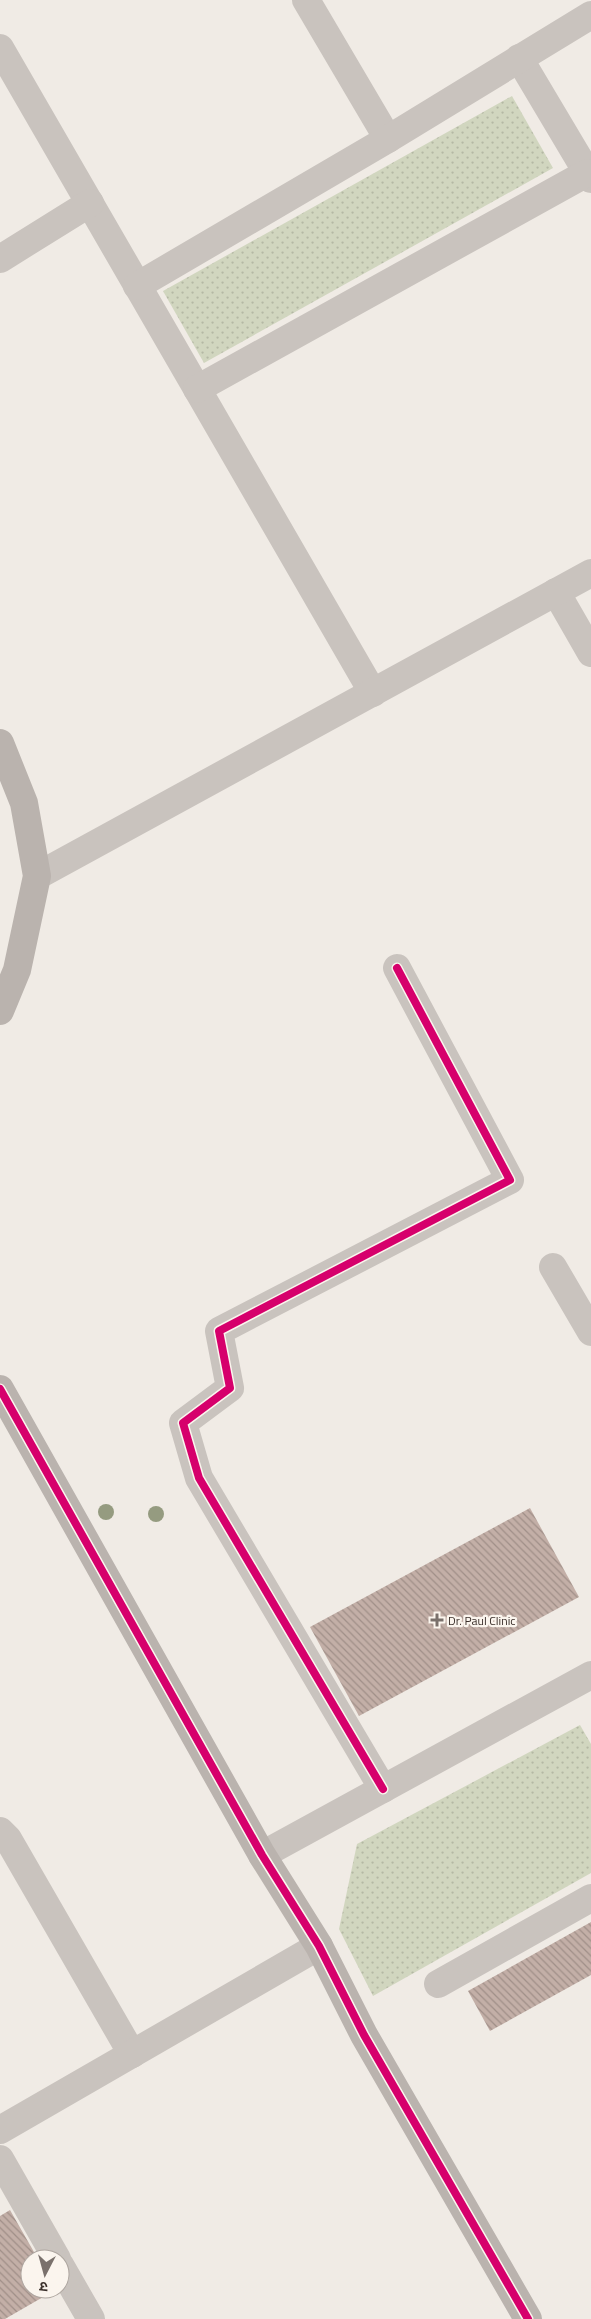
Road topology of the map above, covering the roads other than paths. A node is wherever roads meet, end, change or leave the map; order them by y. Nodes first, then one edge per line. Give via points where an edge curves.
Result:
1 (306, 0) edge
2 (591, 15) edge
3 (0, 48) edge
4 (520, 58) junction
5 (388, 138) junction
6 (589, 176) edge
7 (90, 204) junction
8 (0, 259) edge
9 (137, 286) junction
10 (197, 388) junction
11 (591, 573) edge
12 (556, 592) junction
13 (591, 653) edge
14 (373, 693) junction
15 (0, 743) edge
16 (37, 876) junction
17 (397, 968) dead end
18 (0, 1011) edge
19 (553, 1267) dead end
20 (591, 1332) edge
21 (0, 1389) edge
22 (591, 1676) edge
23 (383, 1789) junction
24 (0, 1830) edge
25 (262, 1854) junction
26 (591, 1898) edge
27 (320, 1946) junction
28 (438, 1984) dead end
29 (132, 2054) junction
30 (0, 2130) edge
31 (0, 2159) edge
32 (51, 2249) edge
33 (70, 2282) edge
34 (91, 2319) edge
35 (528, 2319) edge

1 - 5 street
2 - 4 street
3 - 7 street
4 - 5 street
4 - 6 street
5 - 9 street
6 - 10 street
7 - 8 street
7 - 9 street
9 - 10 street
10 - 14 street
11 - 12 street
12 - 13 street
12 - 14 street
14 - 16 street
15 - 16 street via 24,804
16 - 18 street via 17,970
17 - 23 street via 510,1180 219,1331 230,1388 183,1423 199,1478
19 - 20 street
21 - 25 street
22 - 23 street
23 - 25 street
24 - 29 street via 8,1838
25 - 27 street
26 - 28 street
27 - 29 street
27 - 35 street via 364,2035
29 - 30 street
31 - 32 street
33 - 34 street

